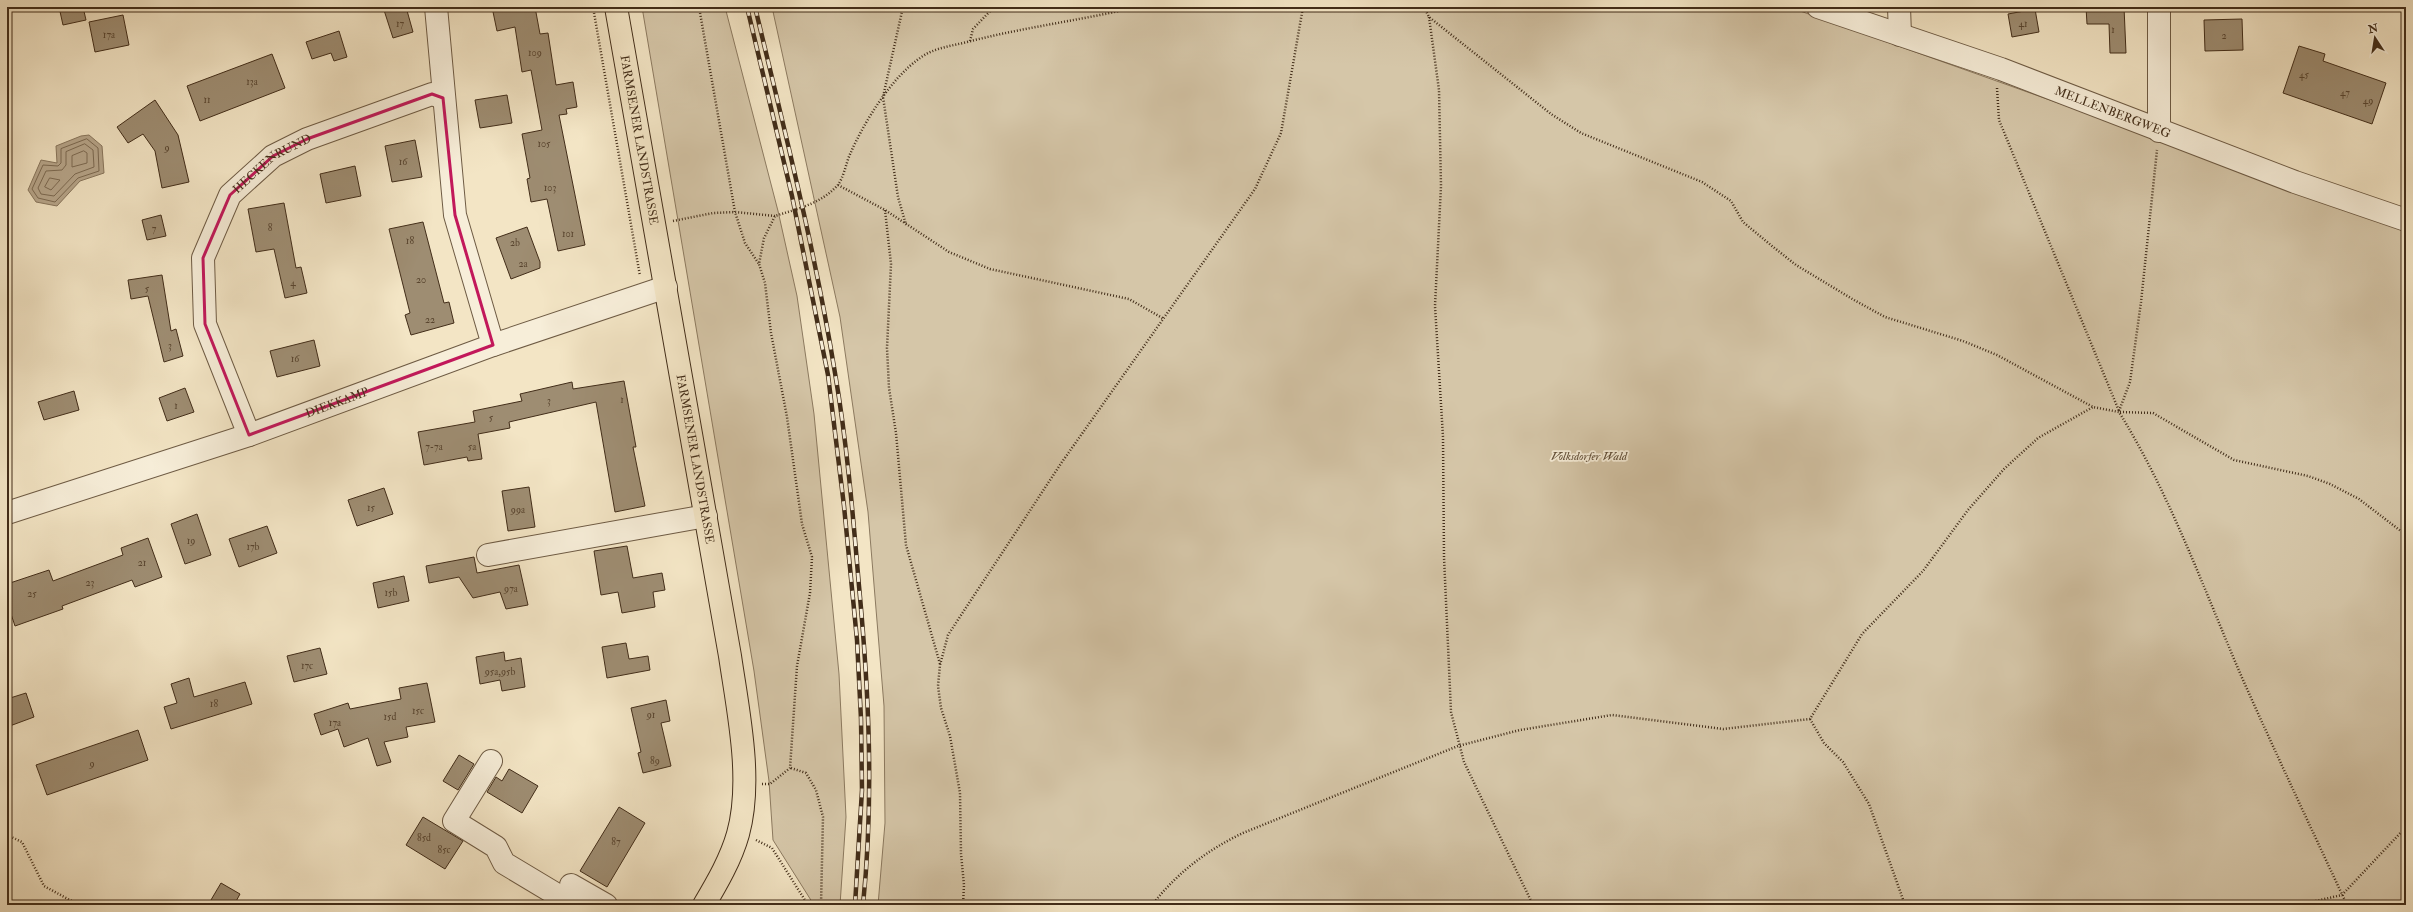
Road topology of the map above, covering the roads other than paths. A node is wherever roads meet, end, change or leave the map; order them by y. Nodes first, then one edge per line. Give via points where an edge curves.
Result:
1 (436, 7) edge
2 (616, 7) edge
3 (1818, 7) edge
4 (1899, 7) edge
5 (2159, 7) edge
6 (1900, 35) junction
7 (443, 98) junction
8 (2159, 131) junction
9 (2406, 220) edge
10 (666, 287) junction
11 (493, 346) junction
12 (249, 435) junction
13 (705, 511) junction
14 (7, 513) edge
15 (537, 533) dead end
16 (488, 554) dead end
17 (491, 761) dead end
18 (573, 895) edge
19 (606, 905) edge
20 (704, 905) edge

1 - 7 street
2 - 10 main road, FARMSENER LANDSTRASSE
3 - 6 street, MELLENBERGWEG
4 - 6 street
5 - 8 street
6 - 8 street, MELLENBERGWEG via 2001,69
7 - 11 street via 455,215
7 - 12 street, HECKENRUND via 432,94 307,139 273,156 230,195 204,258 205,324
8 - 9 street, MELLENBERGWEG
10 - 11 street, DIEKKAMP
10 - 13 main road, FARMSENER LANDSTRASSE
11 - 12 street, DIEKKAMP
12 - 14 street, DIEKKAMP
13 - 15 street
13 - 16 street
13 - 20 main road, FARMSENER LANDSTRASSE via 738,710 744,784 738,832 728,860
17 - 18 street via 454,821 496,847 504,863
18 - 19 street

